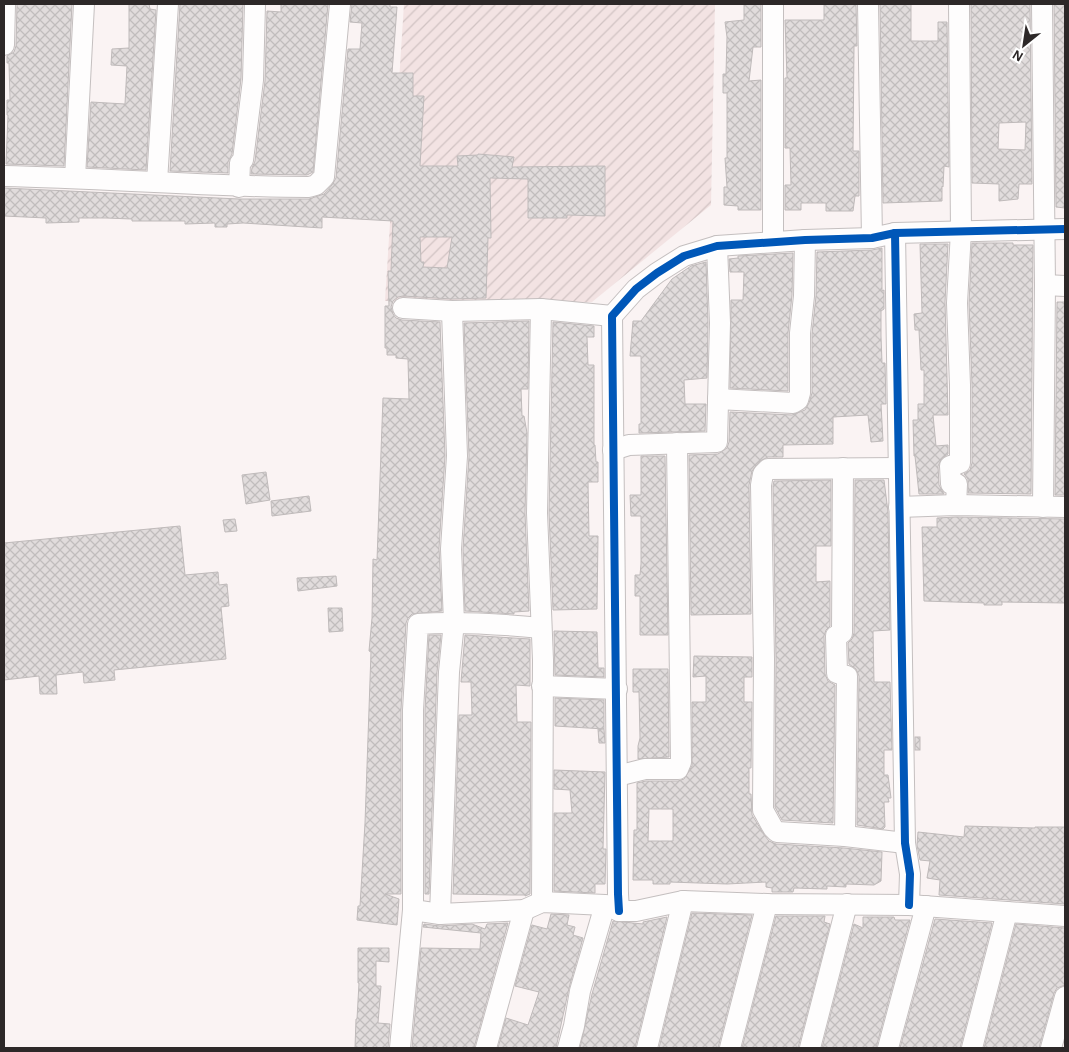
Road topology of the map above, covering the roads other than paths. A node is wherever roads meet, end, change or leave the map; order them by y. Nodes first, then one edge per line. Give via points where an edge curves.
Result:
1 (5, 4) edge
2 (84, 4) edge
3 (168, 4) edge
4 (255, 4) edge
5 (340, 4) edge
6 (773, 4) edge
7 (868, 4) edge
8 (959, 4) edge
9 (1042, 4) edge
10 (4, 45) edge
11 (4, 176) edge
12 (75, 178) junction
13 (157, 182) junction
14 (239, 187) junction
15 (1045, 229) junction
16 (1065, 229) edge
17 (962, 231) junction
18 (894, 233) junction
19 (872, 238) junction
20 (805, 240) junction
21 (773, 242) junction
22 (717, 246) junction
23 (1045, 285) junction
24 (1065, 286) edge
25 (403, 308) dead end
26 (541, 309) junction
27 (452, 311) junction
28 (612, 316) junction
29 (718, 399) junction
30 (677, 443) junction
31 (613, 450) junction
32 (843, 468) junction
33 (898, 468) junction
34 (956, 505) junction
35 (899, 507) junction
36 (1043, 507) junction
37 (1065, 507) edge
38 (454, 622) junction
39 (541, 628) junction
40 (542, 686) junction
41 (617, 689) junction
42 (616, 776) junction
43 (845, 836) junction
44 (905, 843) junction
45 (683, 901) junction
46 (767, 904) junction
47 (847, 904) junction
48 (918, 905) junction
49 (533, 906) junction
50 (612, 908) junction
51 (413, 910) junction
52 (1007, 912) junction
53 (440, 914) junction
54 (1065, 916) edge
55 (1065, 997) edge
56 (400, 1048) edge
57 (486, 1048) edge
58 (568, 1048) edge
59 (647, 1048) edge
60 (730, 1048) edge
61 (810, 1048) edge
62 (888, 1048) edge
63 (972, 1048) edge
64 (1051, 1048) edge

1 - 10 street
2 - 12 street
3 - 13 street
4 - 14 street via 253,80
5 - 14 street via 324,177 309,187
6 - 21 street
7 - 19 street
8 - 17 street
9 - 15 street
11 - 12 street
12 - 13 street
13 - 14 street
15 - 16 street
15 - 17 street
15 - 23 street
17 - 18 street
17 - 34 street via 957,303 960,463 950,466 951,484 957,484
18 - 19 street
18 - 33 street
19 - 20 street
20 - 21 street
20 - 29 street via 798,400 793,403
21 - 22 street
22 - 28 street via 684,256 657,273 636,289
22 - 29 street
23 - 24 street
23 - 36 street
25 - 27 street
26 - 27 street
26 - 28 street
26 - 39 street via 537,513
27 - 38 street via 457,456 451,549
28 - 31 street
29 - 30 street via 716,442
30 - 31 street via 629,445
30 - 42 street via 681,762 678,769 644,769
31 - 41 street
32 - 33 street
32 - 43 street via 842,633 836,636 837,673 848,676
32 - 43 street via 768,469 763,474 761,485 763,810 777,832
33 - 35 street
34 - 35 street
34 - 36 street
35 - 44 street
36 - 37 street
38 - 39 street
38 - 51 street via 418,624 413,710
38 - 53 street via 448,672
39 - 40 street
40 - 41 street
40 - 49 street
41 - 42 street
42 - 50 street via 618,894
43 - 44 street
44 - 48 street
45 - 46 street
45 - 50 street via 636,911
45 - 59 street
46 - 47 street
46 - 60 street
47 - 48 street
47 - 61 street
48 - 52 street
48 - 62 street
49 - 50 street
49 - 53 street
49 - 57 street
50 - 58 street via 580,991
51 - 53 street
51 - 56 street
52 - 54 street
52 - 63 street
55 - 64 street

